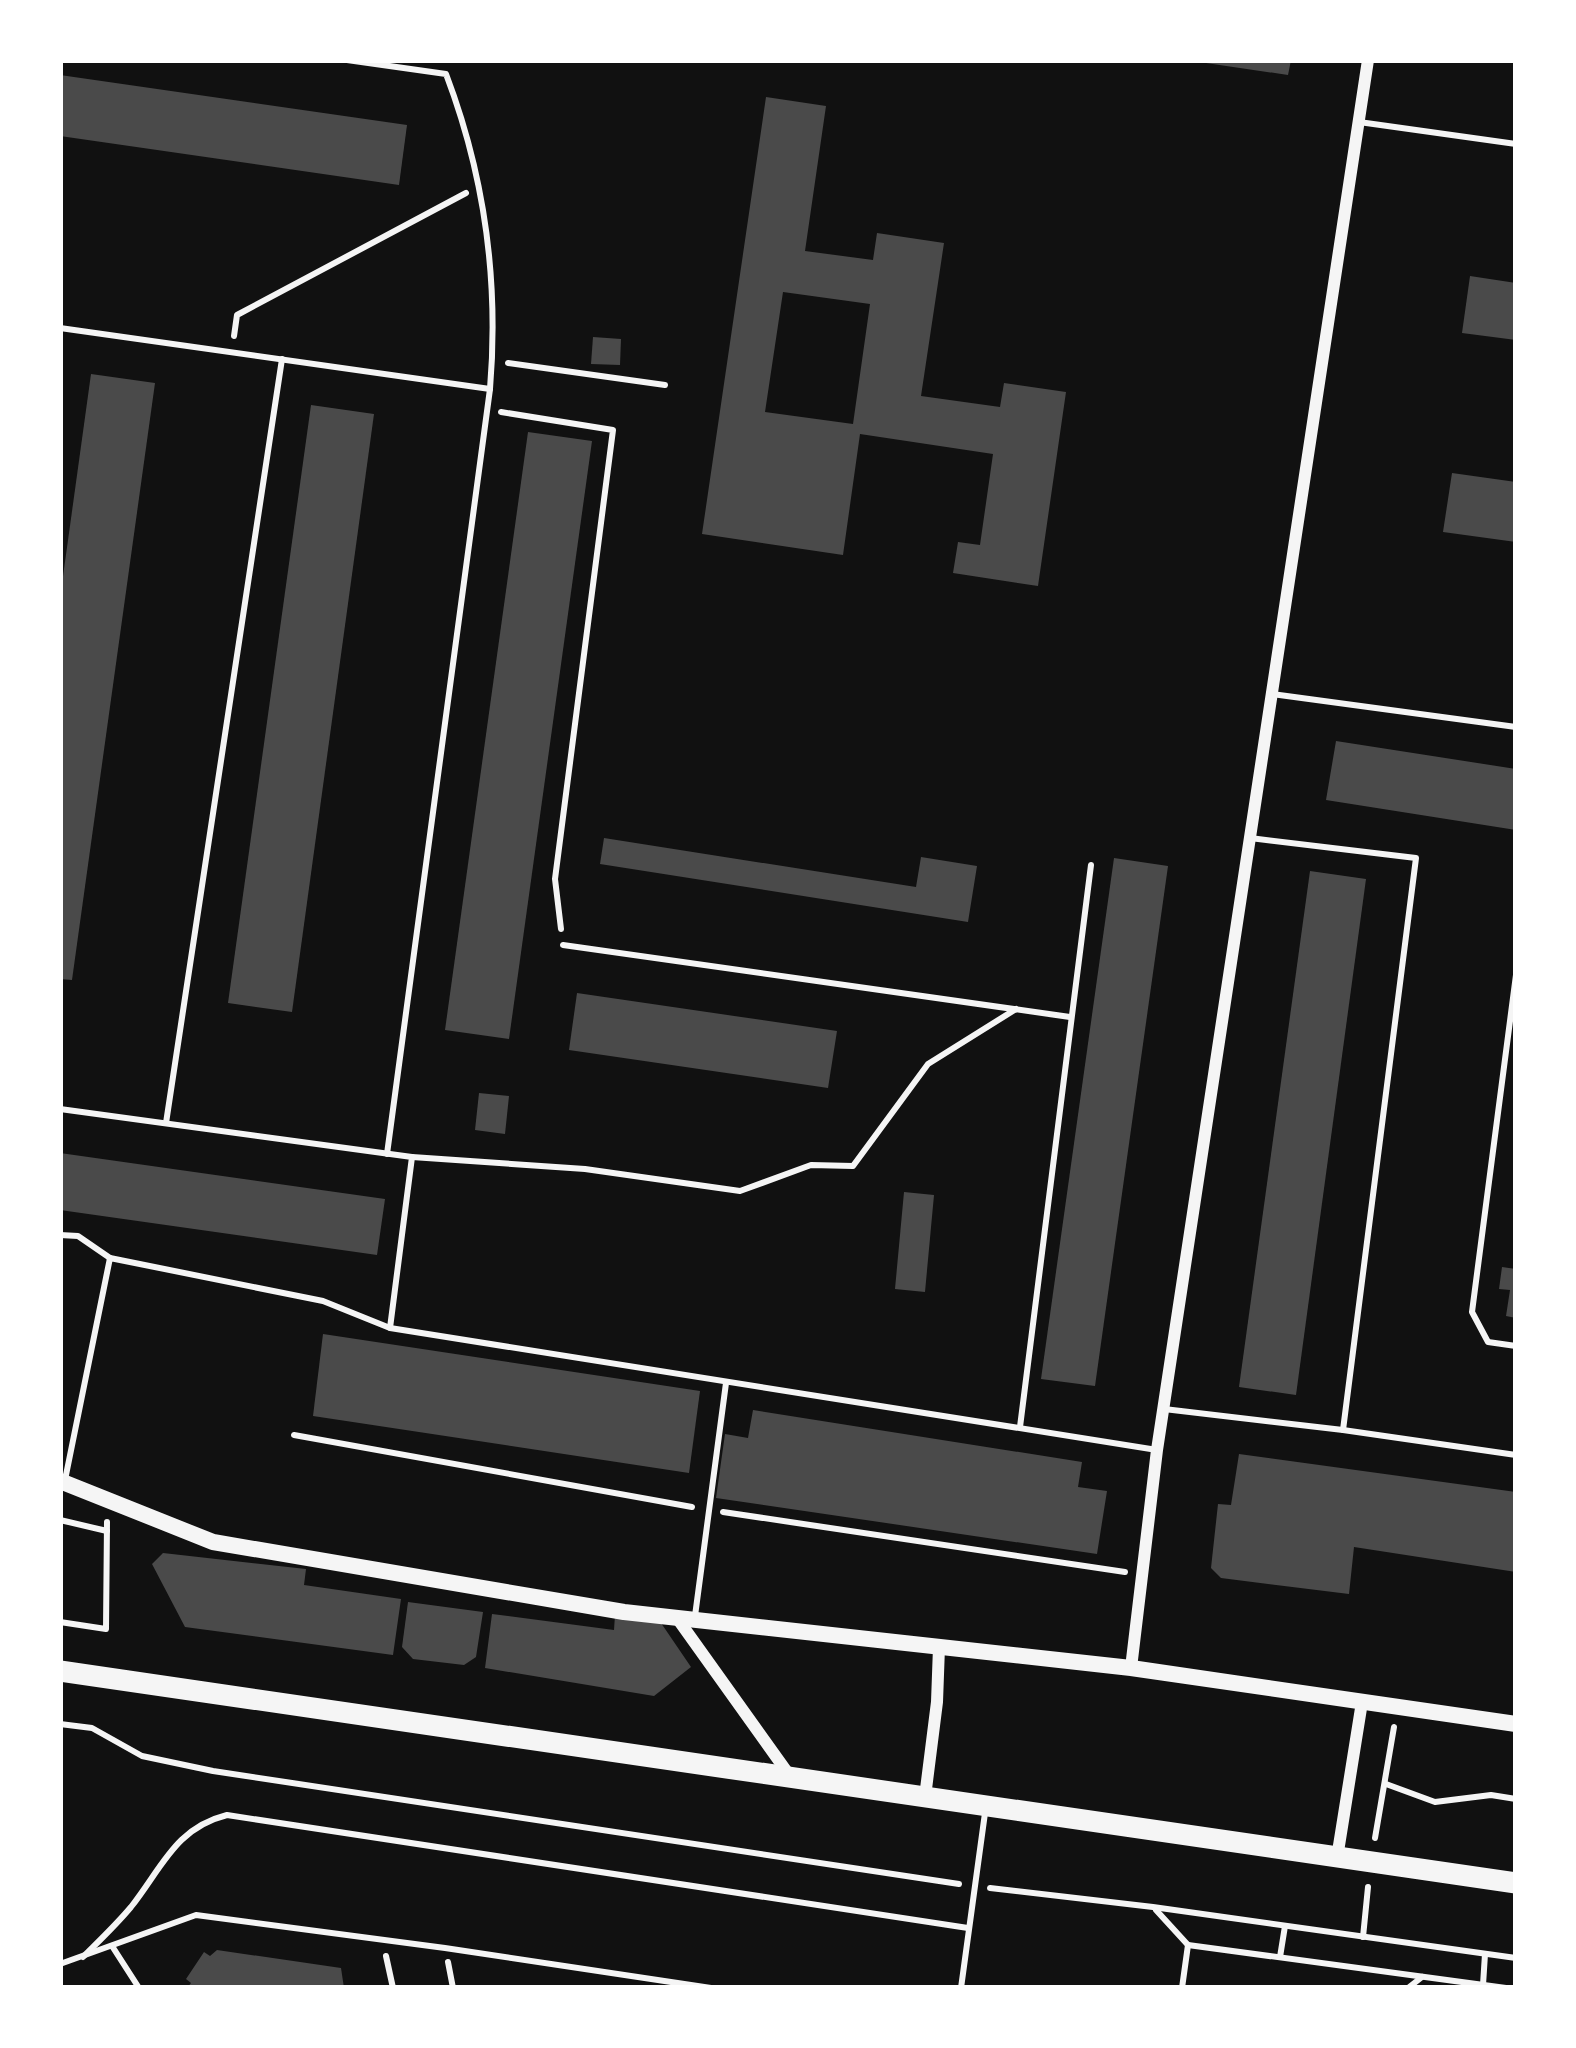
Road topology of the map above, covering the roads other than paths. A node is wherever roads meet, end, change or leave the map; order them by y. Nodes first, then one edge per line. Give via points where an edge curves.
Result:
1 (347, 60) edge
2 (1368, 60) edge
3 (1359, 122) junction
4 (1516, 144) edge
5 (60, 328) edge
6 (281, 359) junction
7 (490, 389) junction
8 (1272, 694) junction
9 (1516, 728) edge
10 (1250, 838) junction
11 (1091, 865) dead end
12 (563, 945) road end
13 (1516, 975) edge
14 (1016, 1009) junction
15 (1072, 1018) junction
16 (60, 1109) edge
17 (166, 1124) junction
18 (387, 1154) junction
19 (412, 1157) junction
20 (60, 1235) edge
21 (110, 1258) junction
22 (390, 1328) junction
23 (1516, 1346) edge
24 (726, 1383) junction
25 (1164, 1409) junction
26 (1020, 1427) junction
27 (1343, 1430) junction
28 (1157, 1450) junction
29 (1516, 1456) edge
30 (62, 1482) edge
31 (686, 1619) junction
32 (939, 1647) junction
33 (1131, 1668) junction
34 (60, 1671) edge
35 (1362, 1702) junction
36 (1516, 1724) edge
37 (793, 1780) junction
38 (925, 1798) junction
39 (986, 1807) junction
40 (1337, 1858) junction
41 (1516, 1883) edge
42 (968, 1928) junction
43 (112, 1946) junction
44 (83, 1957) junction
45 (60, 1964) edge
46 (139, 1988) edge
47 (711, 1988) edge
48 (961, 1988) edge

1 - 7 lane via 446,74 489,245
2 - 3 street
3 - 4 lane
3 - 8 street
5 - 6 lane
6 - 7 lane
6 - 17 lane
7 - 18 lane
8 - 9 lane
8 - 10 street
10 - 25 street
10 - 27 lane via 1416,858
11 - 15 lane
12 - 14 lane
13 - 23 lane via 1472,1312 1488,1342
14 - 15 lane
14 - 19 lane via 928,1064 853,1166 811,1165 740,1191 585,1168
15 - 26 lane
16 - 17 lane
17 - 18 lane
18 - 19 lane
19 - 22 lane
20 - 21 lane via 78,1236
21 - 22 lane via 323,1301
21 - 30 lane
22 - 24 lane
24 - 26 lane
24 - 31 lane
25 - 27 lane
25 - 28 street
26 - 28 lane
27 - 29 lane
28 - 33 street
30 - 31 street via 212,1542
31 - 32 street
31 - 37 street
32 - 33 street
32 - 38 street
33 - 35 street
34 - 37 highway
35 - 36 street
35 - 40 street
37 - 38 highway
38 - 39 highway
39 - 40 highway
39 - 42 lane
40 - 41 highway
42 - 44 lane via 227,1815 202,1821 182,1838
42 - 48 lane
43 - 44 lane
43 - 46 lane
43 - 47 lane via 196,1915
44 - 45 lane

